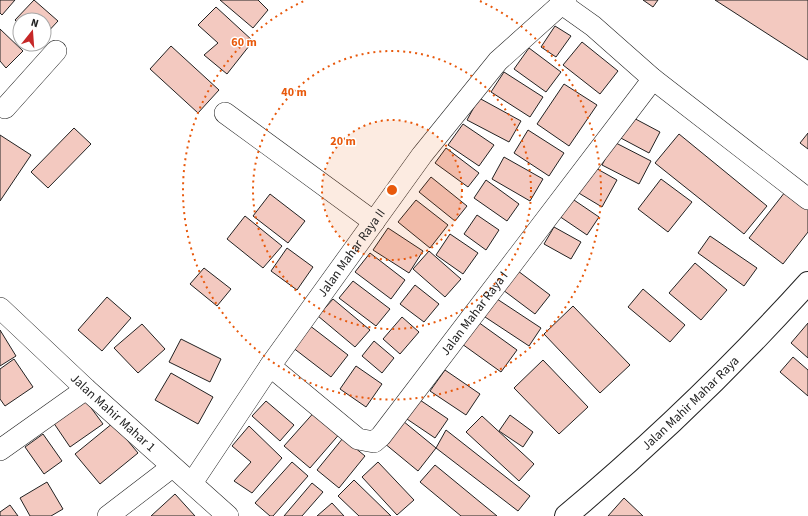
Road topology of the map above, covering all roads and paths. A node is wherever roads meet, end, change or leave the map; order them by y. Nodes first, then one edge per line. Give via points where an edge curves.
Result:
1 (564, 2) edge
2 (56, 51) dead end
3 (652, 79) junction
4 (2, 108) edge
5 (225, 113) dead end
6 (808, 199) edge
7 (374, 222) junction
8 (808, 282) edge
9 (0, 308) edge
10 (270, 366) junction
11 (86, 389) junction
12 (0, 450) edge
13 (172, 466) junction
14 (192, 484) junction
15 (225, 515) edge
16 (108, 516) edge
17 (566, 516) edge

1 - 3 street
1 - 7 street, Jalan Mahar Raya II via 498,61 422,155
2 - 4 street
3 - 6 street
3 - 10 street, Jalan Mahar Raya I via 374,442 358,439
5 - 7 street
7 - 10 street, Jalan Mahar Raya II
8 - 17 main road, Jalan Mahir Mahar Raya via 754,342 610,480
9 - 11 street, Jalan Mahir Mahar 1
10 - 14 street, Jalan Mahar Raya II
11 - 12 street
11 - 13 street, Jalan Mahir Mahar 1
13 - 14 street, Jalan Mahir Mahar 1
13 - 16 street
14 - 15 street, Jalan Mahir Mahar 1

